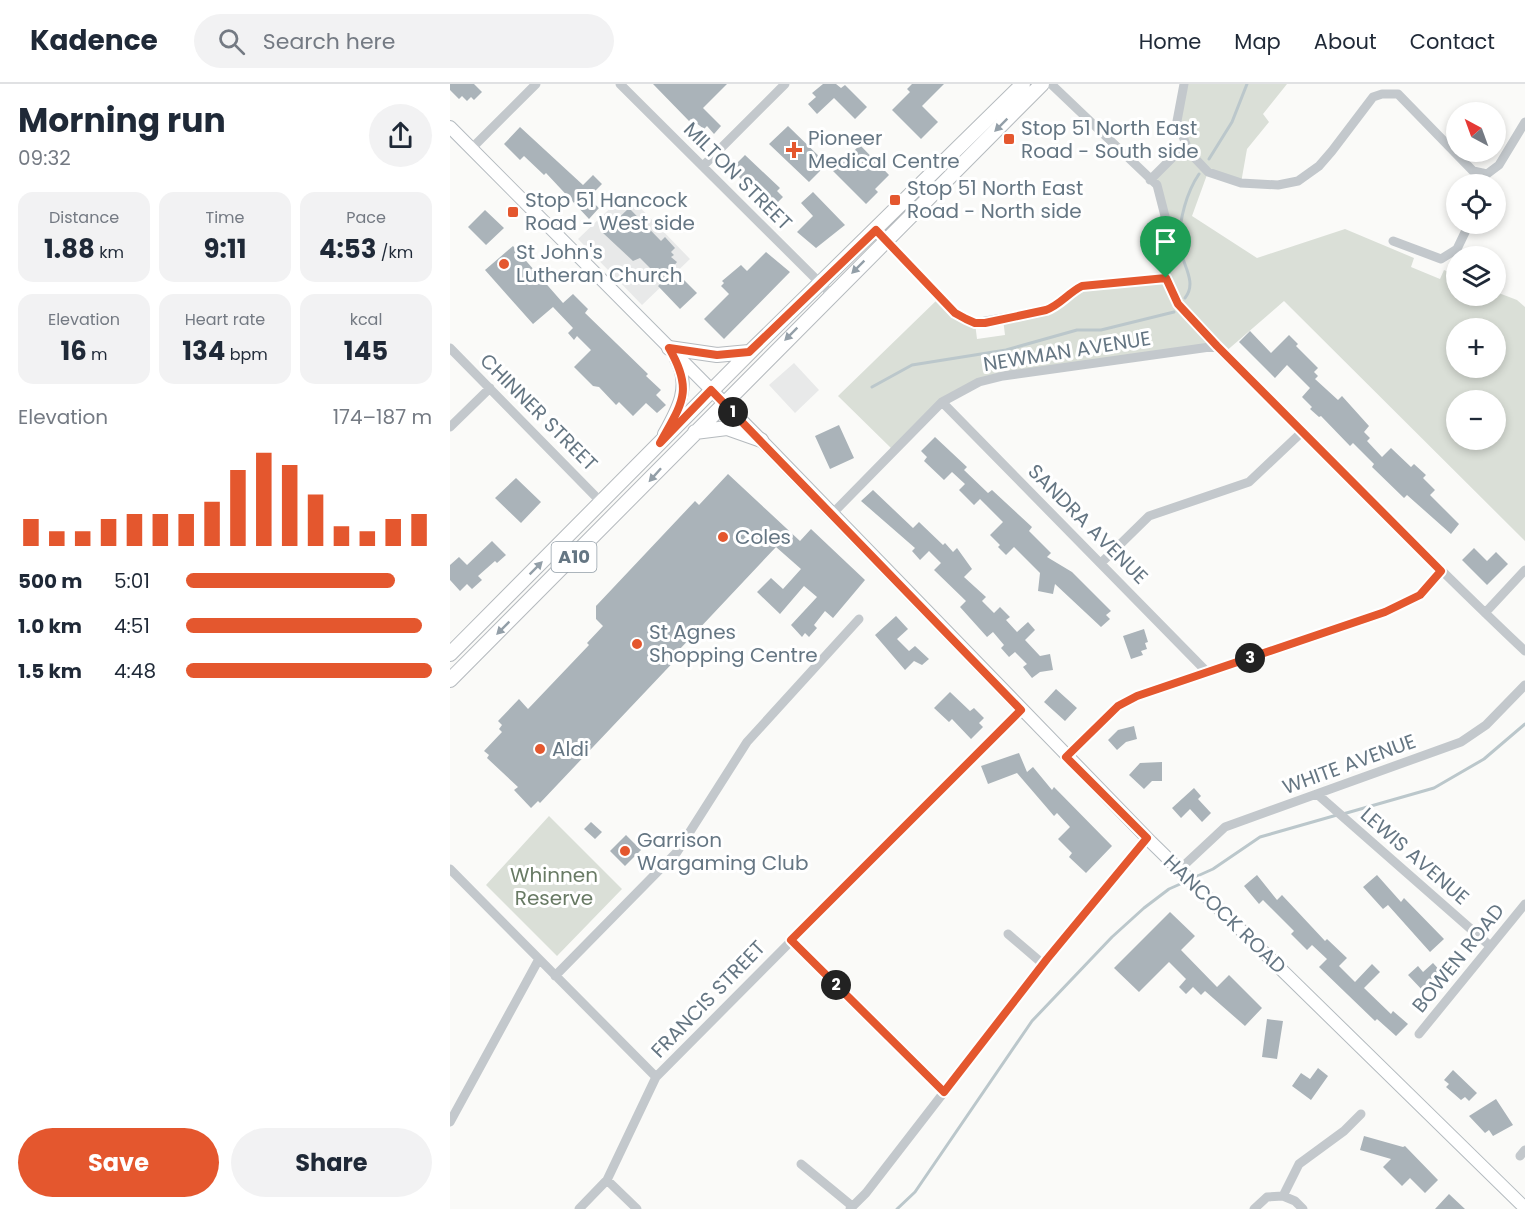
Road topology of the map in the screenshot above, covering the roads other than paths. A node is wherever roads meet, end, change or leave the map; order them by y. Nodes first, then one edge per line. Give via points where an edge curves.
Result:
1 (536, 84) edge
2 (621, 84) edge
3 (785, 84) edge
4 (1023, 84) edge
5 (1042, 84) edge
6 (1051, 84) edge
7 (1184, 84) edge
8 (1387, 84) edge
9 (1382, 94) junction
10 (1525, 122) edge
11 (452, 133) edge
12 (1186, 144) junction
13 (471, 149) junction
14 (703, 166) junction
15 (1482, 172) joint
16 (1150, 180) junction
17 (1464, 234) edge
18 (881, 235) junction
19 (1394, 241) dead end
20 (1166, 278) junction
21 (820, 284) junction
22 (831, 294) junction
23 (1217, 346) junction
24 (450, 348) edge
25 (669, 348) junction
26 (749, 352) junction
27 (490, 388) junction
28 (711, 390) junction
29 (942, 402) junction
30 (723, 403) junction
31 (450, 427) edge
32 (695, 432) junction
33 (1302, 432) junction
34 (760, 440) junction
35 (660, 443) junction
36 (601, 502) junction
37 (831, 515) junction
38 (1101, 563) junction
39 (1525, 570) edge
40 (1441, 571) junction
41 (533, 598) junction
42 (1485, 613) junction
43 (859, 620) dead end
44 (483, 621) junction
45 (1525, 651) edge
46 (450, 654) edge
47 (1207, 672) junction
48 (450, 680) edge
49 (1525, 685) edge
50 (1021, 710) junction
51 (1066, 757) junction
52 (1317, 794) junction
53 (1147, 838) junction
54 (450, 869) edge
55 (1183, 871) junction
56 (1525, 904) edge
57 (1008, 934) dead end
58 (791, 940) junction
59 (1489, 945) junction
60 (539, 959) junction
61 (1043, 964) junction
62 (555, 976) junction
63 (1419, 1034) dead end
64 (656, 1077) junction
65 (944, 1092) junction
66 (1361, 1114) dead end
67 (450, 1122) edge
68 (801, 1164) dead end
69 (607, 1179) junction
70 (1282, 1196) junction
71 (851, 1208) edge
72 (1525, 1208) edge
73 (579, 1209) edge
74 (637, 1209) edge
75 (1254, 1209) edge
76 (1303, 1209) edge

1 - 13 street
2 - 14 street, MILTON STREET
3 - 14 street
4 - 18 main road
5 -> 18 main road
6 - 16 street
7 - 12 street via 1177,121
8 - 9 street
9 - 12 street via 1373,97 1319,166 1298,181 1278,185 1232,180 1208,172
9 - 15 street via 1398,94 1473,171
10 - 15 street via 1499,165 1486,174
11 - 13 main road, HANCOCK ROAD
12 - 16 street
13 - 25 main road, HANCOCK ROAD
14 - 21 street, MILTON STREET
16 - 20 street via 1157,185 1165,207
17 - 19 street via 1457,249 1441,259
18 - 20 street via 955,313 975,323 1055,307 1082,286
18 - 21 main road
18 -> 22 main road
20 - 23 street via 1178,304
21 - 22 street, MILTON STREET
21 - 26 main road
22 -> 30 main road
23 - 29 street, NEWMAN AVENUE via 1003,376 979,382
23 - 33 street
24 - 27 street, CHINNER STREET
25 - 26 main road via 717,355
25 - 28 main road, HANCOCK ROAD
25 - 35 main road via 682,370 684,388 678,411
26 - 28 main road
27 - 31 street
27 - 36 street, CHINNER STREET
28 - 30 main road, HANCOCK ROAD
28 - 35 main road, A10
29 - 37 street, NEWMAN AVENUE
29 - 38 street, SANDRA AVENUE
30 - 32 main road, A10
30 - 34 main road, HANCOCK ROAD
32 - 34 main road via 727,428
32 -> 41 main road, A10
33 - 38 street via 1249,482 1149,516
33 - 40 street
34 - 37 main road, HANCOCK ROAD
35 - 36 main road, A10
44 -> 36 main road, A10
37 - 50 main road, HANCOCK ROAD
38 - 47 street, SANDRA AVENUE
39 - 42 street
40 - 42 street
40 - 47 street via 1420,595 1385,612
41 - 44 main road via 524,596
41 -> 48 main road, A10
42 - 45 street
43 - 62 street via 747,742 677,852
44 - 46 main road, A10
47 - 51 street via 1118,706
49 - 52 street, WHITE AVENUE via 1486,725 1461,742
50 - 51 main road, HANCOCK ROAD
50 - 58 street, FRANCIS STREET
51 - 53 main road, HANCOCK ROAD
52 - 55 street, WHITE AVENUE via 1225,827
52 - 59 street, LEWIS AVENUE
53 - 55 main road, HANCOCK ROAD
53 - 61 street
54 - 60 street
55 - 72 main road, HANCOCK ROAD
56 - 59 street, BOWEN ROAD
57 - 61 street
58 - 64 street, FRANCIS STREET
58 - 65 street
59 - 63 street, BOWEN ROAD
60 - 62 street
60 - 67 street
61 - 65 street
62 - 64 street
64 - 69 street, FRANCIS STREET
65 - 71 street
66 - 70 street via 1299,1164
68 - 71 street
69 - 73 street, FRANCIS STREET
69 - 74 street
70 - 75 street via 1267,1197
70 - 76 street

